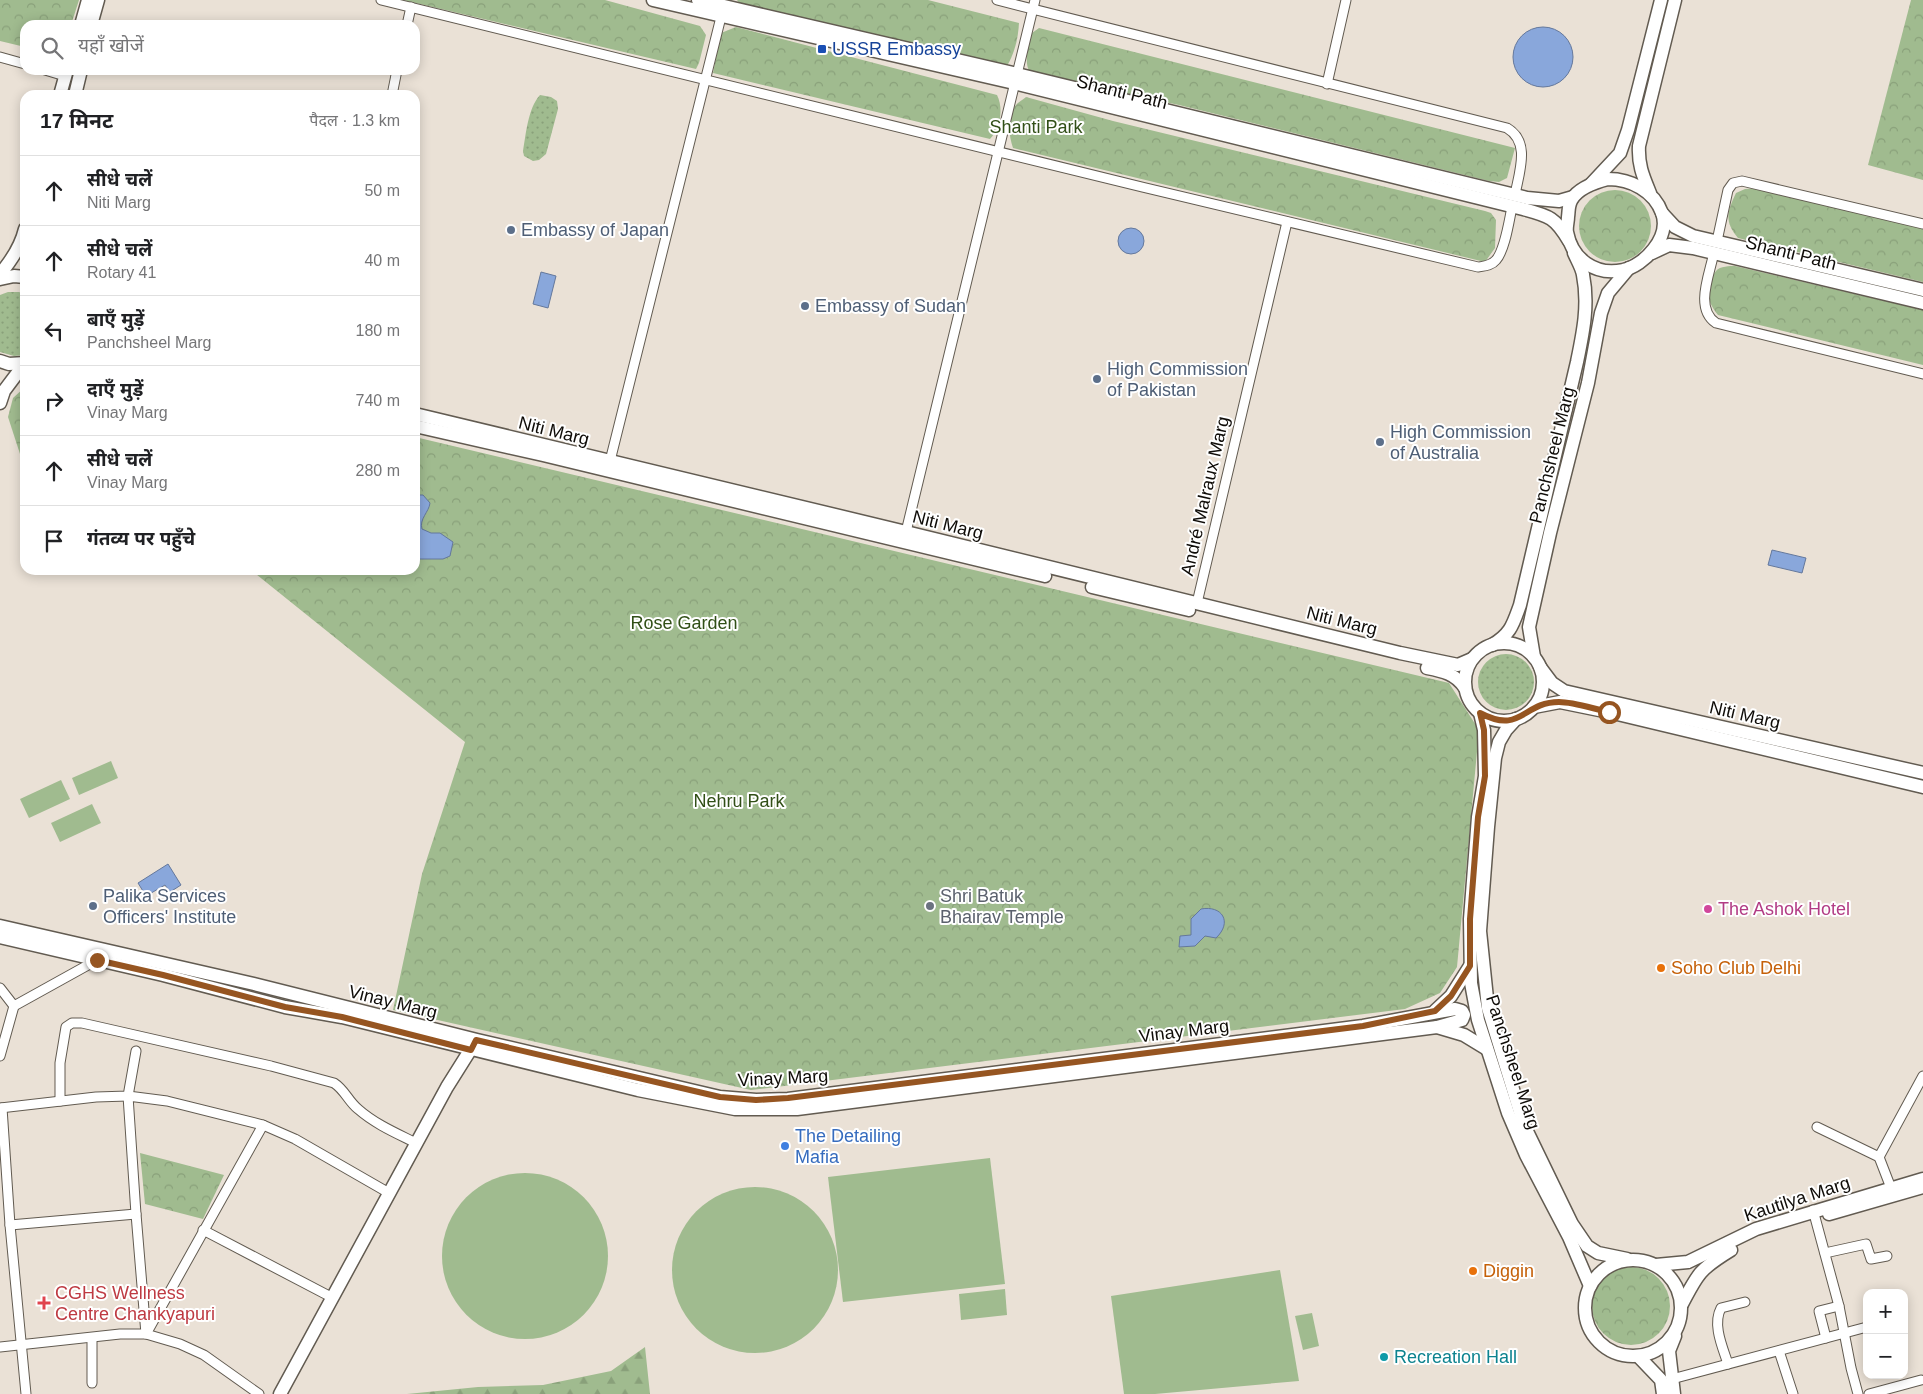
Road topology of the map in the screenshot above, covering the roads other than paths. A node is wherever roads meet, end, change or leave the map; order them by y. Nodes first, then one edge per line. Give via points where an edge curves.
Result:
1 (88, 0) edge
2 (98, 0) edge
3 (381, 0) edge
4 (653, 0) edge
5 (698, 0) edge
6 (997, 0) edge
7 (1346, 0) edge
8 (1661, 0) edge
9 (1675, 0) edge
10 (1034, 4) edge
11 (411, 7) junction
12 (723, 8) edge
13 (82, 20) edge
14 (92, 20) edge
15 (408, 20) edge
16 (0, 57) edge
17 (20, 63) edge
18 (65, 75) edge
19 (80, 75) edge
20 (396, 75) edge
21 (1016, 78) junction
22 (705, 80) junction
23 (1327, 84) junction
24 (61, 90) edge
25 (77, 90) edge
26 (393, 90) edge
27 (998, 151) junction
28 (1589, 186) junction
29 (1651, 195) junction
30 (1573, 197) junction
31 (1513, 201) junction
32 (1662, 213) junction
33 (1287, 222) junction
34 (1923, 224) edge
35 (1569, 240) junction
36 (20, 244) edge
37 (1715, 247) junction
38 (1574, 253) junction
39 (1652, 253) junction
40 (1629, 268) junction
41 (0, 274) edge
42 (20, 277) edge
43 (0, 279) edge
44 (1923, 290) edge
45 (1923, 303) edge
46 (0, 361) edge
47 (20, 363) edge
48 (20, 369) edge
49 (1923, 374) edge
50 (0, 402) edge
51 (420, 415) edge
52 (420, 427) edge
53 (609, 466) junction
54 (905, 537) junction
55 (1197, 603) junction
56 (1492, 645) junction
57 (1472, 659) junction
58 (1537, 662) junction
59 (1465, 688) junction
60 (1534, 707) junction
61 (1480, 713) junction
62 (1516, 719) junction
63 (1923, 773) edge
64 (1923, 787) edge
65 (0, 926) edge
66 (0, 937) edge
67 (97, 960) junction
68 (1470, 966) junction
69 (0, 988) edge
70 (14, 1006) junction
71 (1435, 1011) junction
72 (1437, 1027) junction
73 (474, 1045) junction
74 (1488, 1049) junction
75 (136, 1051) dead end
76 (0, 1056) edge
77 (1923, 1076) edge
78 (128, 1096) junction
79 (60, 1102) junction
80 (1, 1108) edge
81 (263, 1125) junction
82 (1817, 1127) dead end
83 (416, 1143) junction
84 (1879, 1157) junction
85 (1923, 1178) edge
86 (1923, 1187) edge
87 (1891, 1188) junction
88 (389, 1194) junction
89 (136, 1214) junction
90 (1814, 1214) junction
91 (10, 1225) junction
92 (203, 1230) junction
93 (1825, 1253) junction
94 (1887, 1256) dead end
95 (1626, 1259) junction
96 (1656, 1265) junction
97 (1590, 1286) junction
98 (333, 1298) junction
99 (1745, 1302) dead end
100 (1682, 1304) junction
101 (1840, 1306) junction
102 (1863, 1328) edge
103 (1677, 1329) junction
104 (1845, 1333) junction
105 (146, 1334) junction
106 (92, 1338) junction
107 (1826, 1338) junction
108 (22, 1345) junction
109 (0, 1347) edge
110 (1779, 1351) junction
111 (1639, 1357) junction
112 (1728, 1364) junction
113 (1672, 1379) junction
114 (1921, 1380) dead end
115 (92, 1383) dead end
116 (26, 1394) edge
117 (259, 1394) edge
118 (280, 1394) edge
119 (1663, 1394) edge
120 (1674, 1394) edge
121 (1793, 1394) edge
122 (1858, 1394) edge
123 (1869, 1394) edge

1 - 13 main road
2 - 14 main road
3 - 11 street
4 - 12 main road, Shanti Path
5 - 12 main road, Shanti Path
6 - 10 street
7 - 23 street
8 - 28 main road via 1620,153
9 - 29 main road via 1638,146 1640,170
10 - 21 street
10 - 23 street
11 - 15 street
11 - 22 street
12 - 21 main road, Shanti Path
12 - 22 street
16 - 17 street
18 - 24 main road
19 - 25 main road
20 - 26 street
21 - 27 street
21 - 31 main road, Shanti Path
22 - 27 street
22 - 53 street
23 - 31 street via 1516,133 1521,143 1521,159
27 - 33 street
27 - 54 street
28 - 29 main road via 1617,179 1635,184
28 - 30 main road
29 - 32 main road
30 - 31 main road, Shanti Path via 1559,201
30 - 35 main road via 1568,208
31 - 33 street via 1496,260 1478,267
31 - 35 main road, Shanti Path via 1548,216 1562,228
32 - 37 main road, Shanti Path via 1675,227
32 - 39 main road via 1661,234
33 - 55 street, André Malraux Marg
34 - 37 street via 1742,181 1733,183 1728,190
35 - 38 main road
36 - 41 main road
37 - 39 main road, Shanti Path via 1669,246
37 - 44 main road, Shanti Path
37 - 45 main road, Shanti Path
37 - 49 street via 1704,299 1709,318
38 - 40 main road via 1600,270
38 - 56 main road, Panchsheel Marg via 1583,274 1585,305 1578,362 1520,605 1504,638
39 - 40 main road
40 - 58 main road, Panchsheel Marg via 1608,293 1601,313 1588,383 1529,627
42 - 43 main road
46 - 47 main road
48 - 50 main road
51 - 53 main road, Niti Marg
52 - 53 main road, Niti Marg
53 - 54 main road, Niti Marg
54 - 55 main road, Niti Marg
54 - 59 main road, Niti Marg via 1442,671 1459,679
55 - 57 main road, Niti Marg via 1442,662 1458,665
56 - 57 main road via 1483,648
56 - 58 main road via 1513,644 1527,650
57 - 59 main road via 1466,673
58 - 60 main road via 1543,675 1542,691
58 - 63 main road, Niti Marg via 1552,683 1564,691
59 - 61 main road via 1470,702
60 - 62 main road
60 - 64 main road, Niti Marg via 1560,702 1609,712
61 - 62 main road via 1493,720 1509,722
61 - 68 main road, Panchsheel Marg via 1484,730 1485,776 1478,817 1470,919
62 - 95 main road, Panchsheel Marg via 1499,742 1494,758 1480,931 1488,1008 1524,1124 1572,1224 1587,1246 1598,1253
65 - 73 main road, Vinay Marg via 254,984
66 - 67 main road, Vinay Marg
67 - 70 street
67 - 73 main road, Vinay Marg via 285,1007
68 - 71 main road via 1451,996
68 - 74 main road, Panchsheel Marg via 1478,1020
69 - 70 street
70 - 76 street
71 - 72 main road, Vinay Marg via 1454,1009 1464,1015 1456,1023
71 - 73 main road, Vinay Marg via 1363,1026 756,1100 720,1097
72 - 73 main road, Vinay Marg via 797,1109 735,1109 704,1104 638,1090
72 - 74 main road, Vinay Marg via 1464,1035
73 - 83 main road
74 - 97 main road, Panchsheel Marg via 1508,1113 1526,1155 1569,1237
75 - 78 street
77 - 84 street
78 - 79 street
78 - 81 street via 167,1101
78 - 89 street
79 - 80 street
79 - 83 street via 60,1063 66,1027 82,1023 334,1083 364,1114
80 - 91 street
81 - 88 street via 295,1139
81 - 92 street
82 - 84 street
83 - 88 main road
84 - 87 street
85 - 87 main road, Kautilya Marg
86 - 90 main road, Kautilya Marg via 1850,1209
87 - 90 main road, Kautilya Marg
88 - 98 main road
89 - 91 street
89 - 105 street
90 - 93 street
90 - 96 main road, Kautilya Marg via 1756,1229 1688,1262
90 - 100 main road, Kautilya Marg via 1760,1235 1706,1266 1695,1278
91 - 108 street
92 - 98 street
92 - 105 street
93 - 94 street via 1866,1244 1871,1259
93 - 101 street
95 - 96 main road
95 - 97 main road via 1605,1268
96 - 100 main road via 1678,1288
97 - 111 main road via 1585,1312 1594,1337 1622,1356
98 - 118 main road
99 - 112 street via 1721,1308 1717,1315
100 - 103 main road
101 - 104 street
101 - 107 street via 1819,1311
102 - 104 street
103 - 111 main road via 1668,1343
103 - 113 main road via 1669,1351
104 - 107 street
104 - 122 street
105 - 106 street
105 - 117 street via 204,1355
106 - 108 street
106 - 115 street
107 - 110 street
108 - 109 street
108 - 116 street
110 - 112 street
110 - 121 street
111 - 119 main road via 1661,1380
112 - 113 street
113 - 120 main road
114 - 123 street

